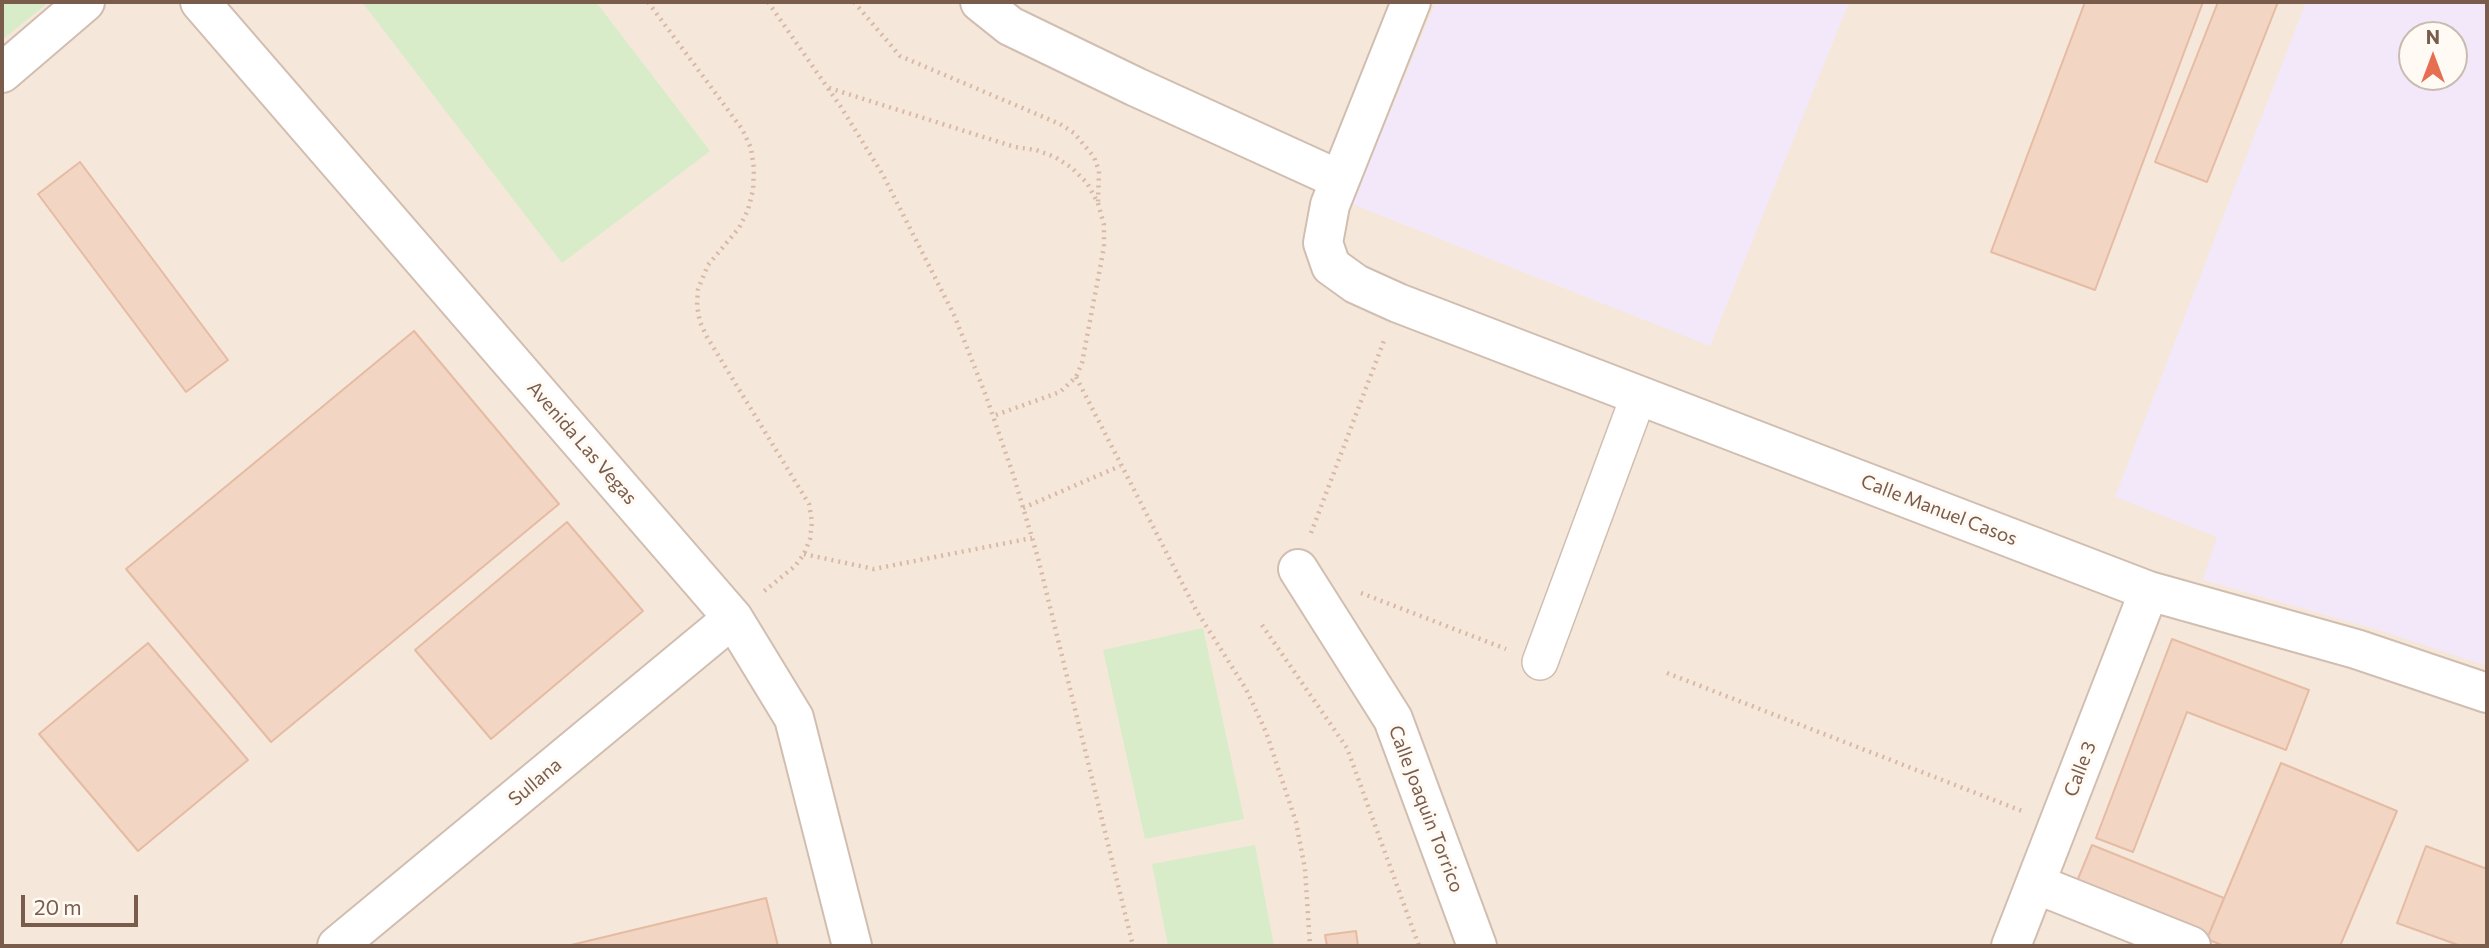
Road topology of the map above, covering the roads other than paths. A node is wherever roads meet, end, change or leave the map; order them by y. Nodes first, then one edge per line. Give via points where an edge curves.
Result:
1 (85, 2) edge
2 (200, 2) edge
3 (980, 2) edge
4 (1411, 2) edge
5 (2, 73) edge
6 (1340, 180) junction
7 (1639, 395) junction
8 (1298, 569) road end
9 (2149, 591) junction
10 (733, 618) junction
11 (1540, 662) road end
12 (2487, 694) edge
13 (2036, 884) junction
14 (337, 946) edge
15 (852, 946) edge
16 (1478, 946) edge
17 (2011, 946) edge
18 (2191, 946) edge

1 - 5 street
2 - 10 street, Avenida Las Vegas
3 - 6 street via 1010,26
4 - 6 street, Calle Manuel Casos
6 - 7 street, Calle Manuel Casos via 1323,243 1331,266 1356,284
7 - 9 street, Calle Manuel Casos
7 - 11 street
8 - 16 street, Calle Joaquin Torrico via 1392,719
9 - 12 street, Calle Manuel Casos via 2357,649
9 - 13 street, Calle 3
10 - 14 street, Sullana
10 - 15 street, Avenida Las Vegas via 794,718
13 - 17 street, Calle 3
13 - 18 street

